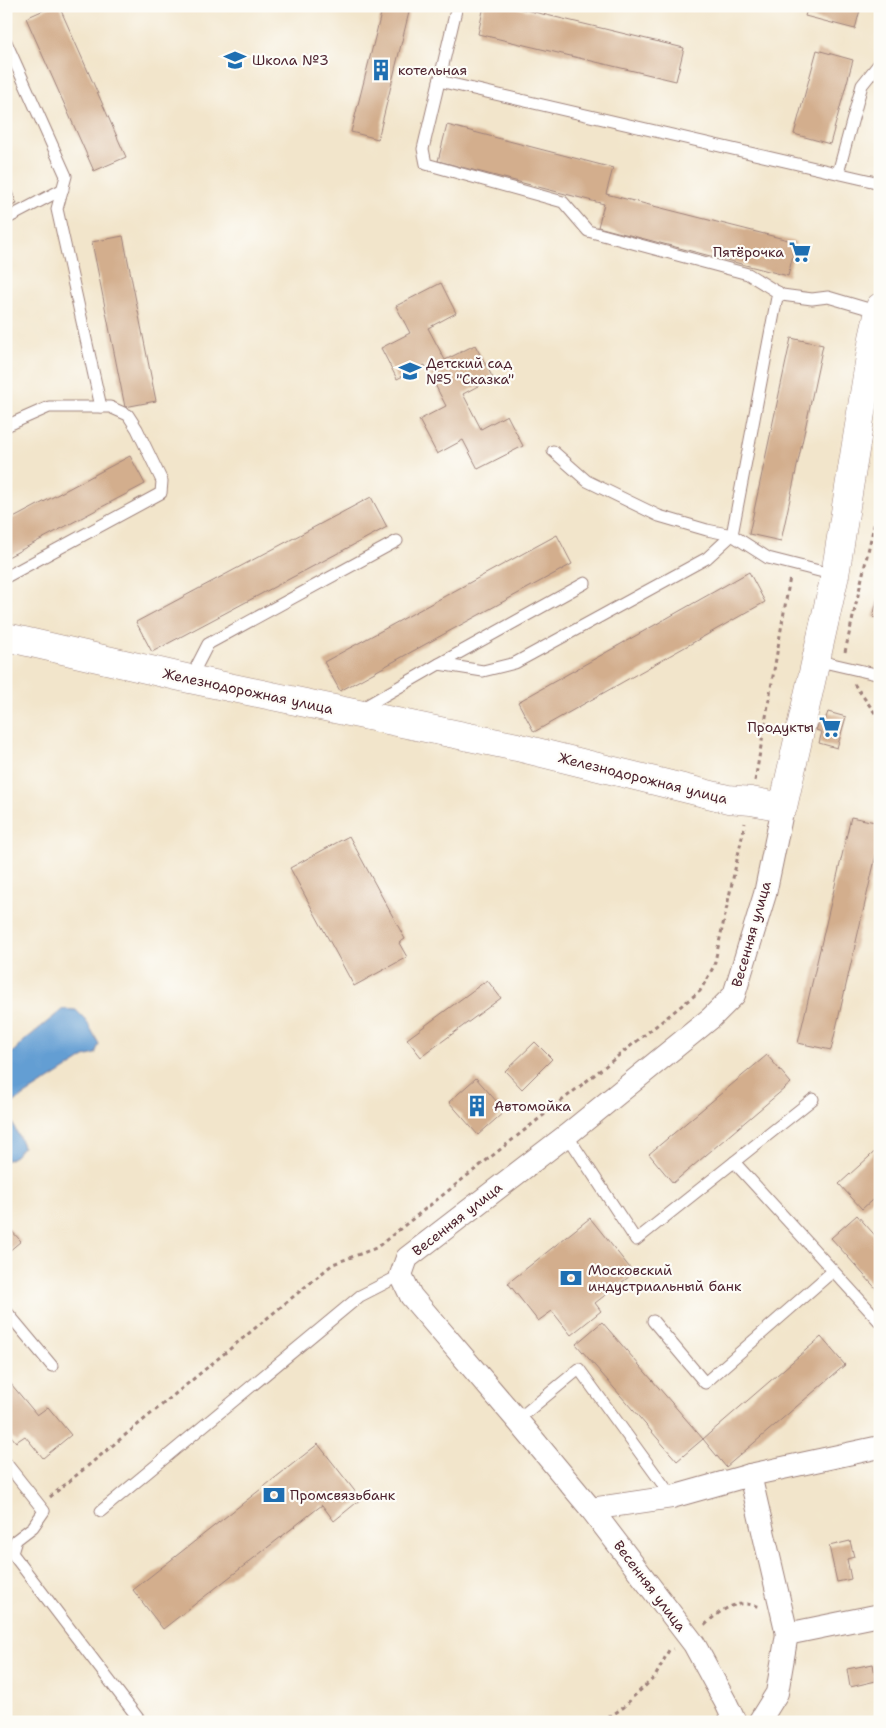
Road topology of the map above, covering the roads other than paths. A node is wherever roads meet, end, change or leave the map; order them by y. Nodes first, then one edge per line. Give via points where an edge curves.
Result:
1 (457, 6) edge
2 (6, 42) edge
3 (879, 63) edge
4 (439, 81) junction
5 (838, 174) junction
6 (880, 184) edge
7 (63, 189) junction
8 (6, 219) edge
9 (778, 292) junction
10 (878, 323) edge
11 (101, 406) junction
12 (6, 426) edge
13 (553, 451) dead end
14 (732, 535) junction
15 (397, 541) dead end
16 (835, 575) junction
17 (6, 577) edge
18 (585, 583) dead end
19 (6, 637) edge
20 (815, 660) junction
21 (439, 664) junction
22 (880, 675) edge
23 (190, 679) junction
24 (352, 714) junction
25 (783, 807) junction
26 (813, 1099) dead end
27 (567, 1135) junction
28 (734, 1162) junction
29 (833, 1271) junction
30 (401, 1275) junction
31 (6, 1311) edge
32 (653, 1321) dead end
33 (880, 1322) edge
34 (52, 1366) dead end
35 (517, 1420) junction
36 (880, 1447) edge
37 (6, 1464) edge
38 (750, 1475) junction
39 (672, 1497) junction
40 (591, 1509) junction
41 (101, 1511) dead end
42 (880, 1615) edge
43 (787, 1634) junction
44 (141, 1722) edge
45 (735, 1722) edge
46 (759, 1722) edge

1 - 4 lane
2 - 7 lane via 66,176
3 - 5 lane via 862,85
4 - 5 lane
4 - 9 lane via 423,149 426,164 564,202 588,231 748,274
5 - 6 lane
7 - 8 lane
7 - 11 lane via 58,210
9 - 10 lane via 812,299 828,297
9 - 14 lane
10 - 16 street
11 - 12 lane via 49,408
11 - 17 lane via 128,415 162,481 161,493
13 - 14 lane via 587,481 659,516
14 - 16 lane via 768,558
14 - 21 lane via 707,558 515,663 483,671
15 - 23 lane via 208,644
16 - 20 street
18 - 21 lane
19 - 23 street, Железнодорожная улица
20 - 22 lane
20 - 25 street
21 - 24 lane
23 - 24 street, Железнодорожная улица
24 - 25 street, Железнодорожная улица via 517,747 728,799
25 - 27 street, Весенняя улица via 765,894 734,995 711,1018
26 - 28 lane
27 - 28 lane via 636,1240
27 - 30 street, Весенняя улица via 407,1258
28 - 29 lane
29 - 32 lane via 705,1383
29 - 33 lane
30 - 35 street, Весенняя улица via 410,1296
30 - 41 lane via 360,1296
31 - 34 lane
35 - 39 lane via 579,1369
35 - 40 street, Весенняя улица
36 - 38 street
37 - 44 lane via 44,1511 33,1527 16,1540 12,1553
38 - 39 street
38 - 43 street
39 - 40 street
40 - 45 street, Весенняя улица via 694,1644
42 - 43 street
43 - 46 street via 777,1692

